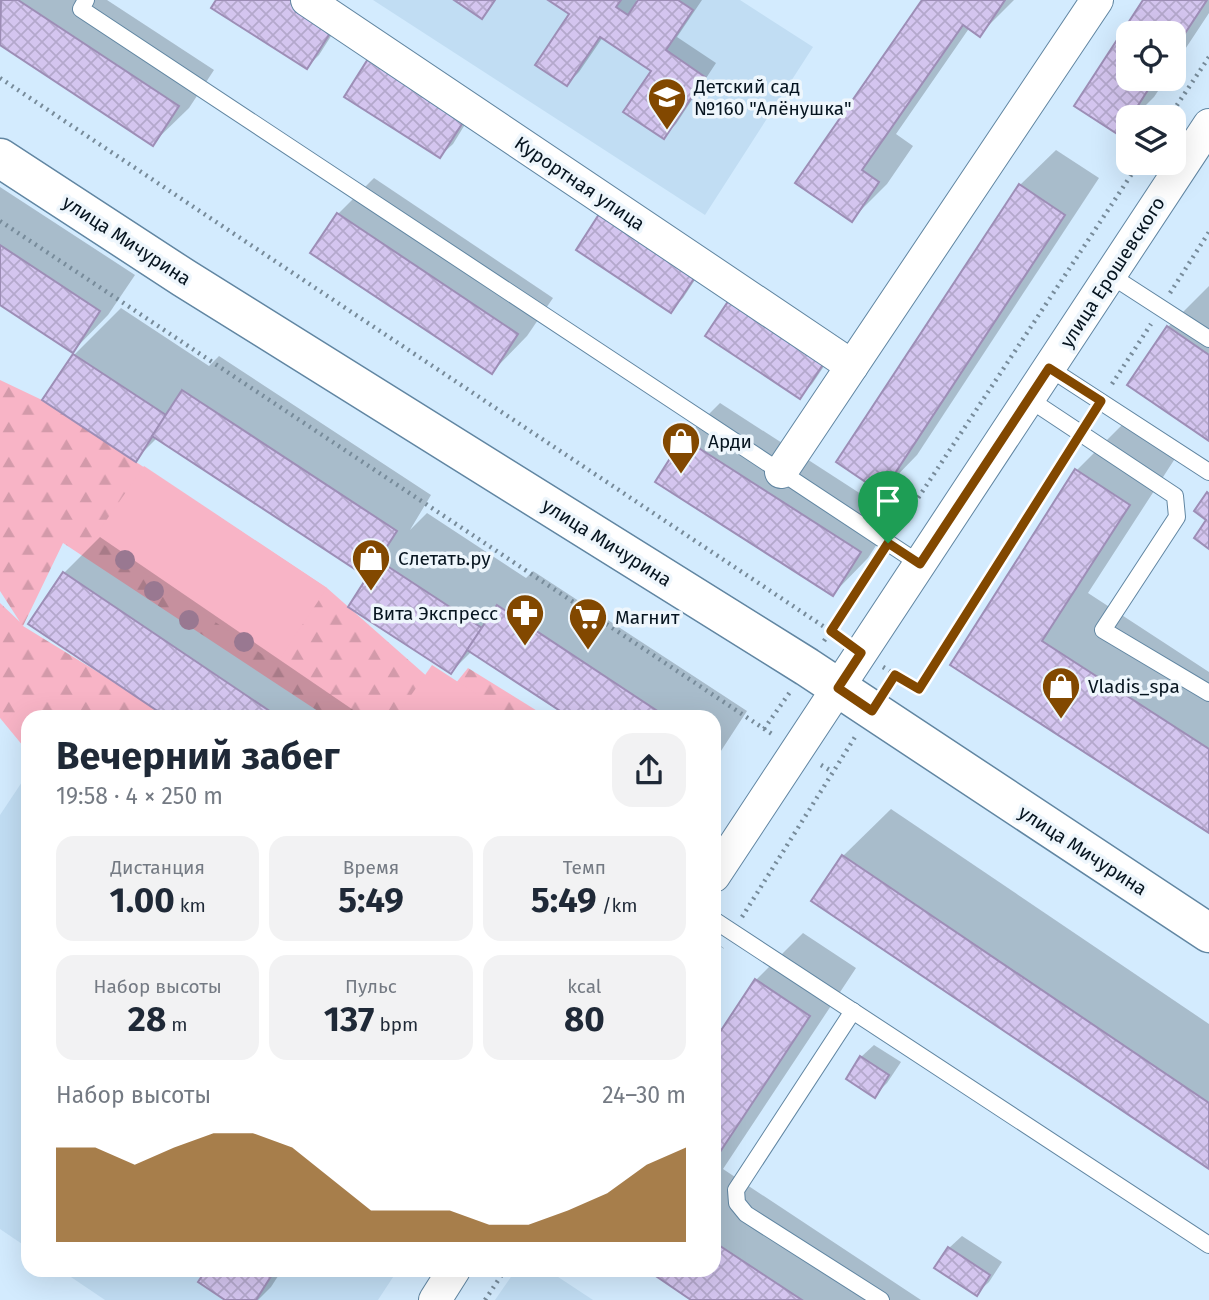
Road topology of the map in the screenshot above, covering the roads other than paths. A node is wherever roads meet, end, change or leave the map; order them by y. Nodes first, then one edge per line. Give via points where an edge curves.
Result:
1 (86, 0) edge
2 (307, 0) edge
3 (1097, 0) edge
4 (1209, 125) edge
5 (0, 158) edge
6 (1110, 275) junction
7 (1209, 339) edge
8 (852, 366) junction
9 (1049, 368) junction
10 (1029, 399) junction
11 (780, 472) junction
12 (1209, 472) edge
13 (920, 564) junction
14 (838, 688) junction
15 (1209, 693) edge
16 (721, 865) edge
17 (721, 925) edge
18 (1209, 933) edge
19 (853, 1011) junction
20 (1209, 1245) edge
21 (450, 1277) edge
22 (435, 1300) edge
23 (881, 1300) edge

1 - 11 lane via 81,9
2 - 8 street, Курортная улица
3 - 8 street
4 - 6 street, улица Ерошевского
5 - 14 main road, улица Мичурина
6 - 7 lane
6 - 9 street, улица Ерошевского
8 - 11 street
9 - 10 street, улица Ерошевского
9 - 12 lane
10 - 13 street, улица Ерошевского
10 - 15 lane via 1175,496 1177,517 1103,630
11 - 13 lane
13 - 14 street, улица Ерошевского
14 - 16 street, улица Ерошевского
14 - 18 main road, улица Мичурина
17 - 19 lane
19 - 20 lane
19 - 23 lane via 736,1191 737,1203 746,1214
21 - 22 street

